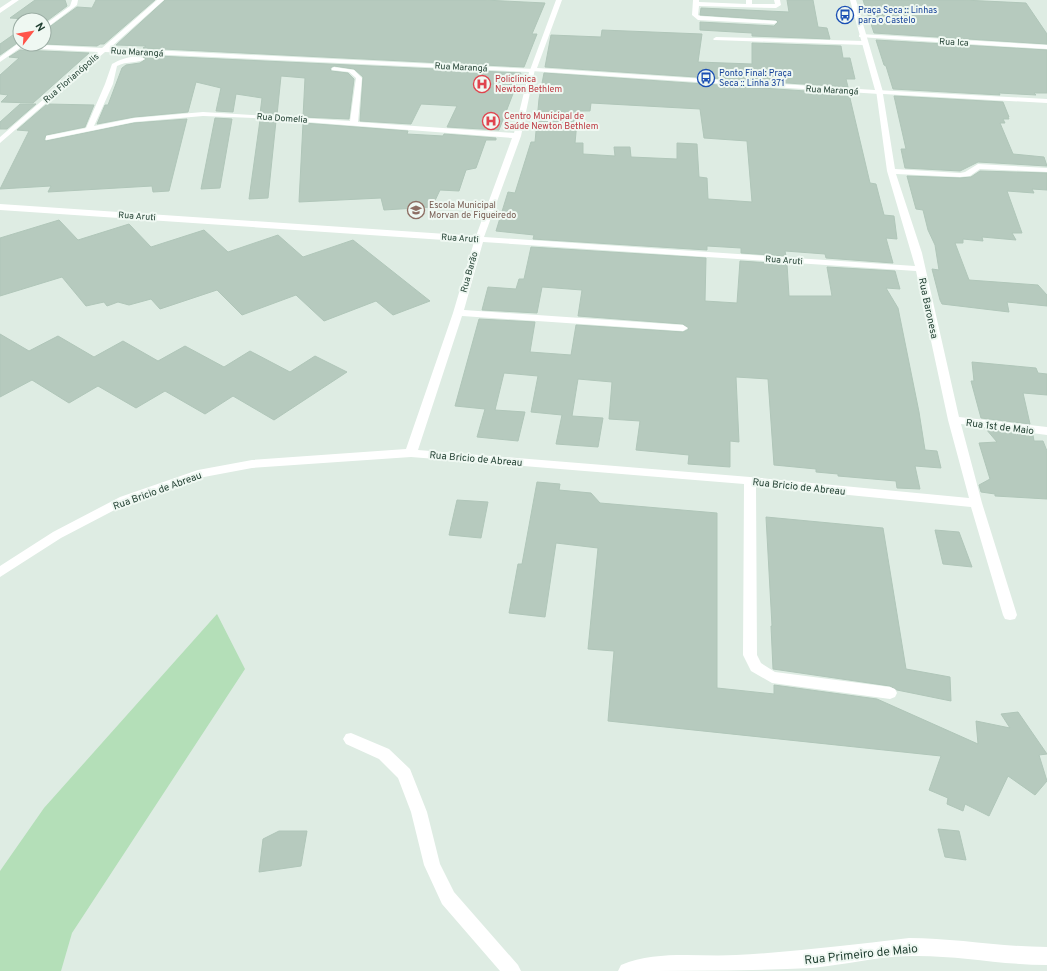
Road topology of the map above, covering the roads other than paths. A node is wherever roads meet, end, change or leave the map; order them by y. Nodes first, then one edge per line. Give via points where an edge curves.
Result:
1 (16, 0) edge
2 (75, 0) edge
3 (161, 0) edge
4 (559, 0) edge
5 (778, 0) edge
6 (853, 0) edge
7 (696, 2) edge
8 (749, 3) edge
9 (0, 11) edge
10 (52, 22) edge
11 (774, 22) dead end
12 (716, 39) dead end
13 (863, 40) junction
14 (52, 47) edge
15 (1047, 47) edge
16 (103, 50) junction
17 (12, 51) edge
18 (0, 60) edge
19 (160, 61) dead end
20 (329, 69) dead end
21 (533, 70) junction
22 (878, 92) junction
23 (1047, 100) edge
24 (354, 123) junction
25 (89, 130) junction
26 (517, 136) junction
27 (50, 138) dead end
28 (0, 141) edge
29 (891, 170) junction
30 (1047, 170) edge
31 (0, 207) edge
32 (479, 240) junction
33 (921, 269) junction
34 (458, 313) junction
35 (683, 328) dead end
36 (954, 420) junction
37 (1047, 432) edge
38 (411, 453) junction
39 (750, 481) junction
40 (976, 503) junction
41 (0, 572) edge
42 (1010, 615) dead end
43 (890, 693) dead end
44 (351, 739) dead end
45 (1047, 956) edge
46 (512, 971) edge
47 (627, 971) edge

1 - 9 street
2 - 10 street via 72,7
3 - 16 street, Rua Florianópolis
4 - 21 street, Rua Barão
5 - 8 street via 776,6
6 - 13 street, Rua Baronesa
7 - 8 street
7 - 11 street via 695,15 698,18
12 - 13 street, Rua Ica
13 - 15 street, Rua Ica
13 - 22 street, Rua Baronesa
14 - 16 street, Rua Marangá
16 - 21 street, Rua Marangá
16 - 28 street, Rua Florianópolis
17 - 18 street
19 - 25 street via 132,59 117,62
20 - 24 street via 353,71 359,78
21 - 22 street, Rua Marangá
21 - 26 street, Rua Barão
22 - 23 street, Rua Marangá
22 - 29 street, Rua Baronesa
24 - 25 street, Rua Domelia via 203,114 134,120
24 - 26 street, Rua Domelia
25 - 27 street, Rua Domelia
26 - 32 street, Rua Barão
29 - 30 street via 967,174 978,166
29 - 33 street, Rua Baronesa
31 - 32 street, Rua Aruti
32 - 33 street, Rua Aruti
32 - 34 street, Rua Barão
33 - 36 street, Rua Baronesa
34 - 35 street
34 - 38 street, Rua Barão
36 - 37 street, Rua 1st de Maio
36 - 40 street, Rua Baronesa
38 - 39 street, Rua Bricio de Abreau
38 - 41 street, Rua Bricio de Abreau via 252,464 202,473 124,500 57,535
39 - 40 street, Rua Bricio de Abreau
39 - 43 street via 750,655 756,667 772,677
40 - 42 street, Rua Baronesa
44 - 46 street via 384,754 404,774 419,812 432,865 448,898
45 - 47 street, Rua Primeiro de Maio via 942,947 909,947 813,960 662,964

